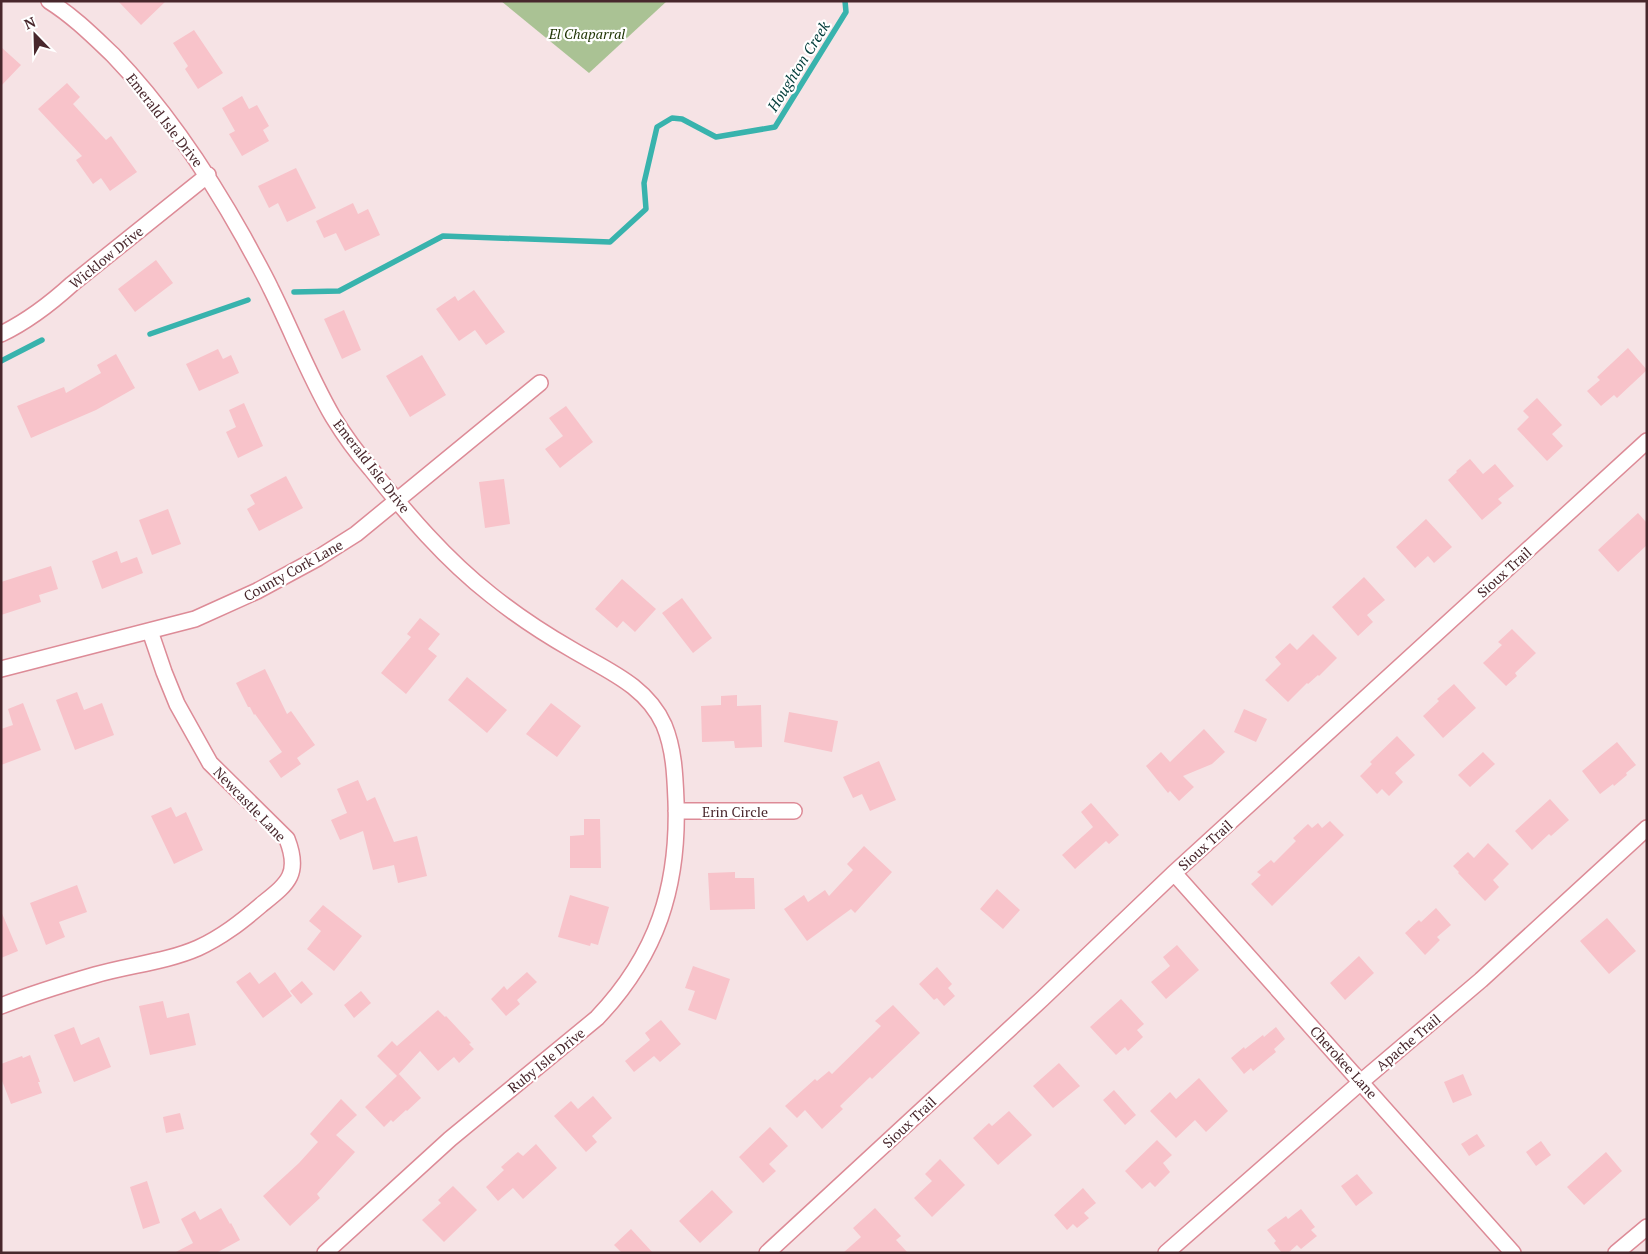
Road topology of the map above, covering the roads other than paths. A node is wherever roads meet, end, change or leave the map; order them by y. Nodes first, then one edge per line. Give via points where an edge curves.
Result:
1 (49, 1) edge
2 (208, 175) junction
3 (1, 334) edge
4 (540, 383) dead end
5 (1647, 441) edge
6 (396, 501) junction
7 (150, 631) junction
8 (1, 670) edge
9 (676, 811) junction
10 (794, 811) dead end
11 (1647, 828) edge
12 (1174, 872) junction
13 (1, 1006) edge
14 (1362, 1081) junction
15 (1647, 1227) edge
16 (325, 1253) edge
17 (767, 1253) edge
18 (1166, 1253) edge
19 (1513, 1253) edge
20 (1616, 1253) edge

1 - 2 street, Emerald Isle Drive via 94,36 126,69
2 - 3 street, Wicklow Drive via 54,301
2 - 6 street, Emerald Isle Drive via 271,287 334,418
4 - 6 street, County Cork Lane
5 - 12 street, Sioux Trail
6 - 7 street, County Cork Lane via 348,539 258,591 195,619
6 - 9 street, Emerald Isle Drive via 443,552 487,592 569,648 628,682 646,698 664,726 672,749
7 - 8 street, County Cork Lane
7 - 13 street, Newcastle Lane via 177,704 193,734 210,763 287,839 292,853 291,873 285,885 234,928 198,948 95,974
9 - 10 street, Erin Circle
9 - 16 street, Ruby Isle Drive via 671,877 659,922 640,964 613,1001 580,1034 450,1139
11 - 14 street, Apache Trail via 1481,980
12 - 14 street, Cherokee Lane
12 - 17 street, Sioux Trail via 1042,999
14 - 18 street, Apache Trail
14 - 19 street, Cherokee Lane
15 - 20 street

